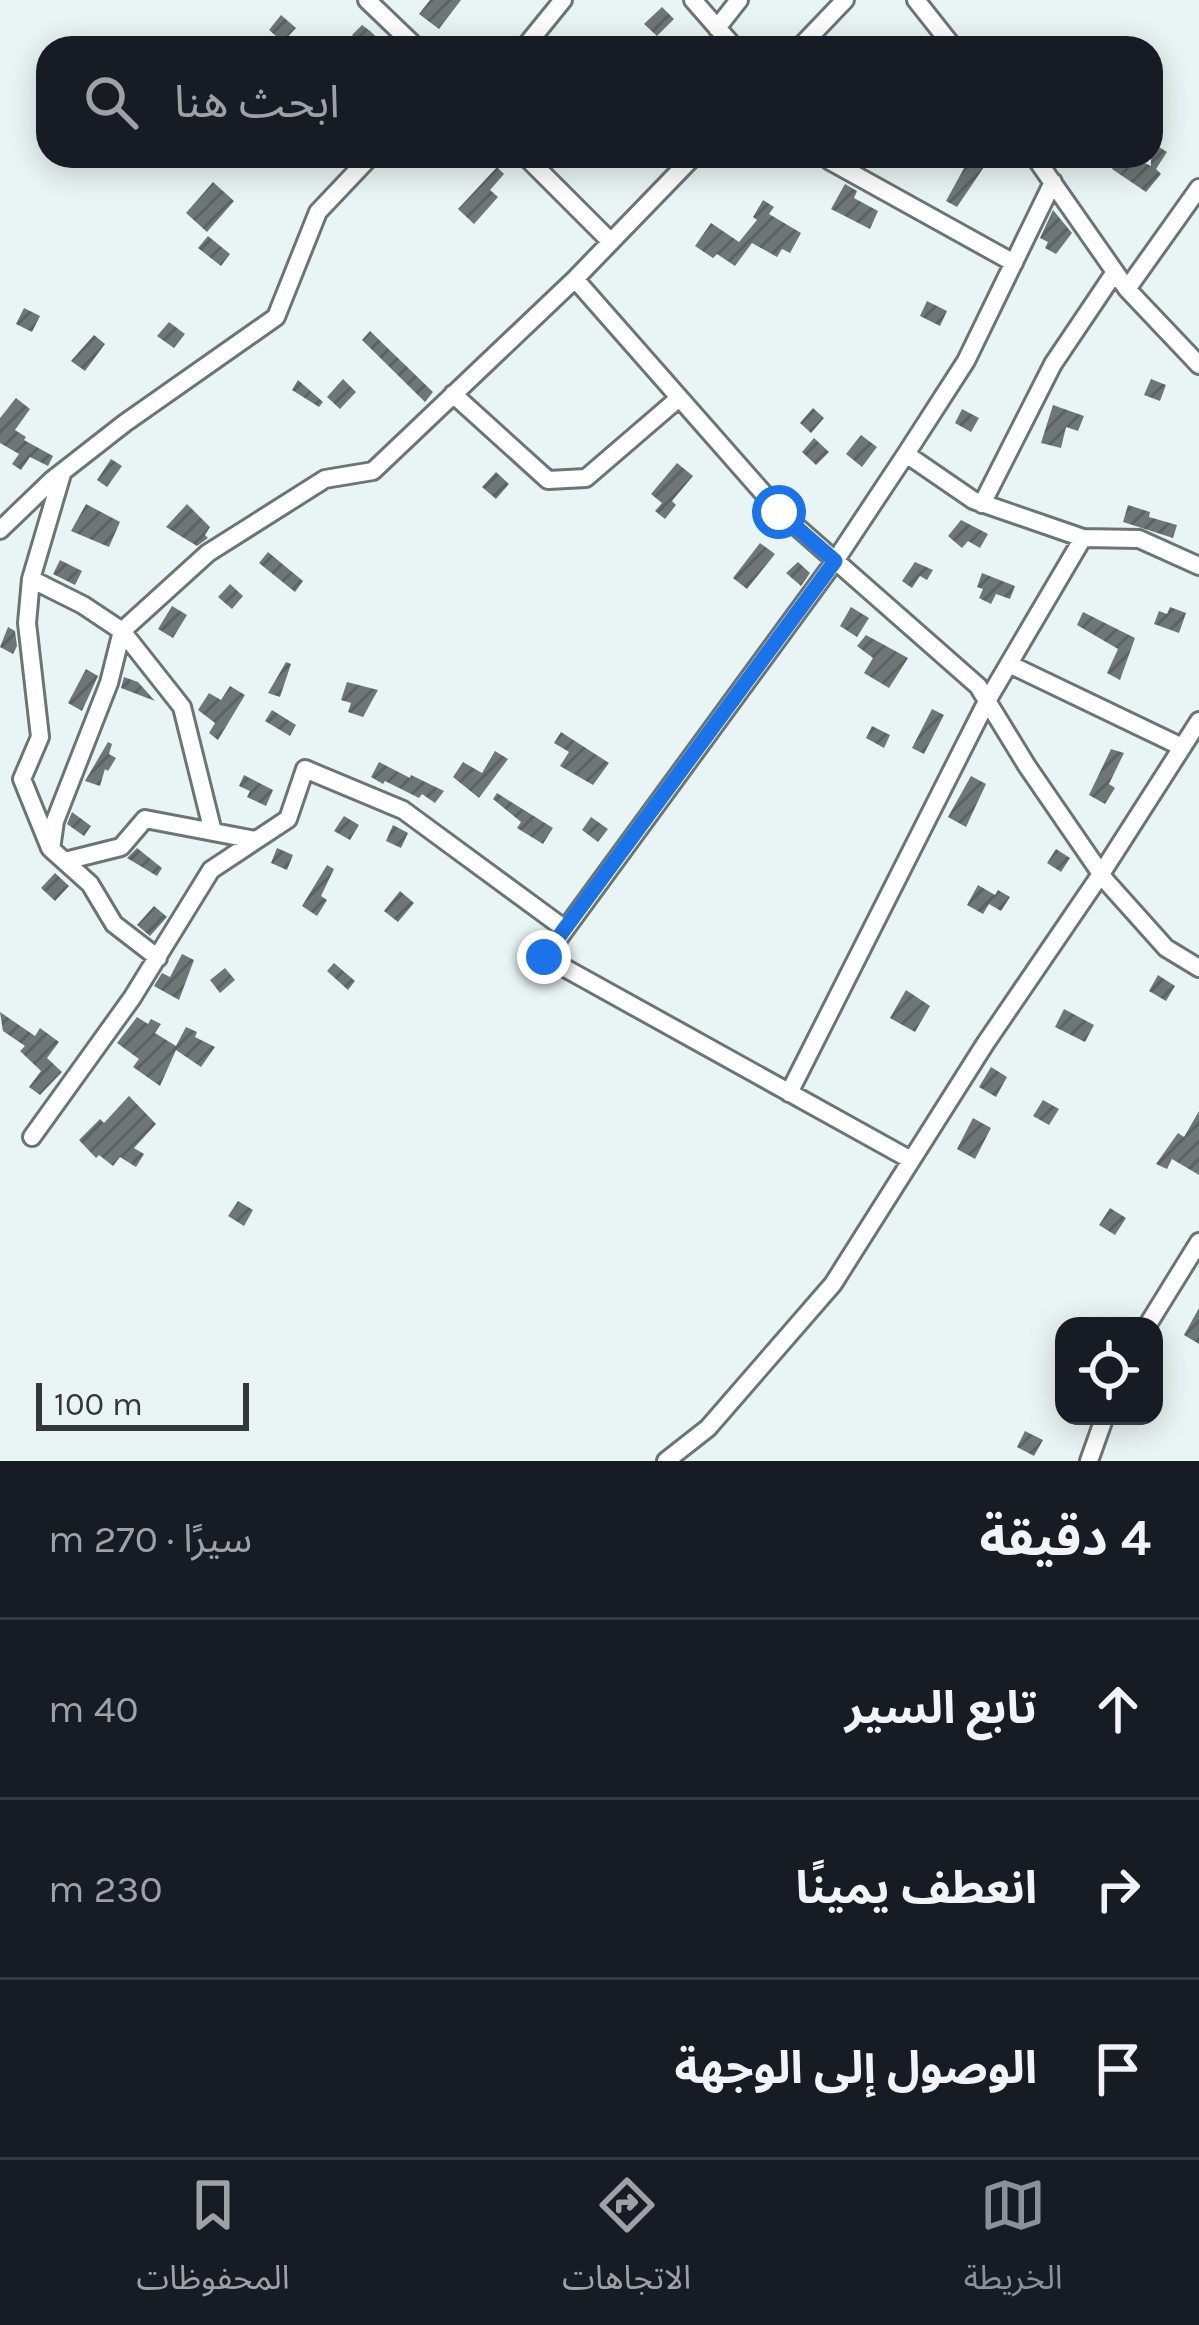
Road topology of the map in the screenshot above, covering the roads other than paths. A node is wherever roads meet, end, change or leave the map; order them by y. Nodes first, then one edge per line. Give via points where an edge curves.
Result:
1 (367, 0) edge
2 (563, 0) edge
3 (693, 0) edge
4 (739, 0) edge
5 (845, 0) edge
6 (916, 0) edge
7 (717, 28) junction
8 (404, 36) edge
9 (534, 36) edge
10 (724, 36) edge
11 (810, 36) edge
12 (944, 36) edge
13 (359, 168) edge
14 (537, 168) edge
15 (682, 168) edge
16 (843, 168) edge
17 (1043, 168) edge
18 (1053, 182) junction
19 (1199, 188) edge
20 (611, 242) junction
21 (1014, 263) junction
22 (1115, 272) junction
23 (574, 279) junction
24 (1127, 289) junction
25 (1199, 365) edge
26 (453, 394) junction
27 (679, 398) junction
28 (906, 454) junction
29 (62, 472) junction
30 (982, 504) junction
31 (0, 530) edge
32 (1083, 538) junction
33 (835, 561) junction
34 (1199, 566) edge
35 (31, 579) junction
36 (122, 632) junction
37 (1009, 664) junction
38 (987, 701) junction
39 (1199, 721) edge
40 (1182, 747) junction
41 (214, 832) junction
42 (255, 840) junction
43 (58, 855) junction
44 (1101, 874) junction
45 (565, 928) junction
46 (158, 958) junction
47 (1199, 968) edge
48 (789, 1093) junction
49 (32, 1137) dead end
50 (911, 1160) junction
51 (1199, 1243) edge
52 (1153, 1317) edge
53 (1102, 1425) edge
54 (667, 1461) edge
55 (1089, 1461) edge

1 - 8 street
2 - 9 street
3 - 7 street
4 - 7 street
5 - 11 street
6 - 12 street
7 - 10 street
13 - 29 street via 318,212 276,317
14 - 20 street
15 - 20 street
16 - 21 street
17 - 18 street
18 - 21 street
18 - 22 street
19 - 24 street
20 - 23 street
21 - 28 street via 966,361
22 - 24 street
22 - 30 street via 1053,364
23 - 26 street
23 - 27 street
24 - 25 street
26 - 27 street via 548,481 586,478
26 - 36 street via 373,471 325,478 208,553
27 - 33 street via 779,512
28 - 30 street
28 - 33 street
29 - 31 street
29 - 35 street
30 - 32 street
32 - 34 street via 1139,539
32 - 37 street
33 - 38 street
33 - 45 street
35 - 36 street
35 - 43 street via 27,622 40,737 22,779
36 - 41 street via 182,707
36 - 43 street via 55,821
37 - 38 street
37 - 40 street
38 - 44 street
38 - 48 street
39 - 40 street
40 - 44 street
41 - 42 street
41 - 43 street via 146,819 121,848
42 - 45 street via 288,819 305,769 403,809
42 - 46 street via 211,870
43 - 46 street via 90,884 114,924
44 - 47 street via 1166,948
44 - 50 street
45 - 48 street via 544,957
46 - 49 street
48 - 50 street
50 - 54 street via 833,1284 709,1428
51 - 52 street
53 - 55 street

